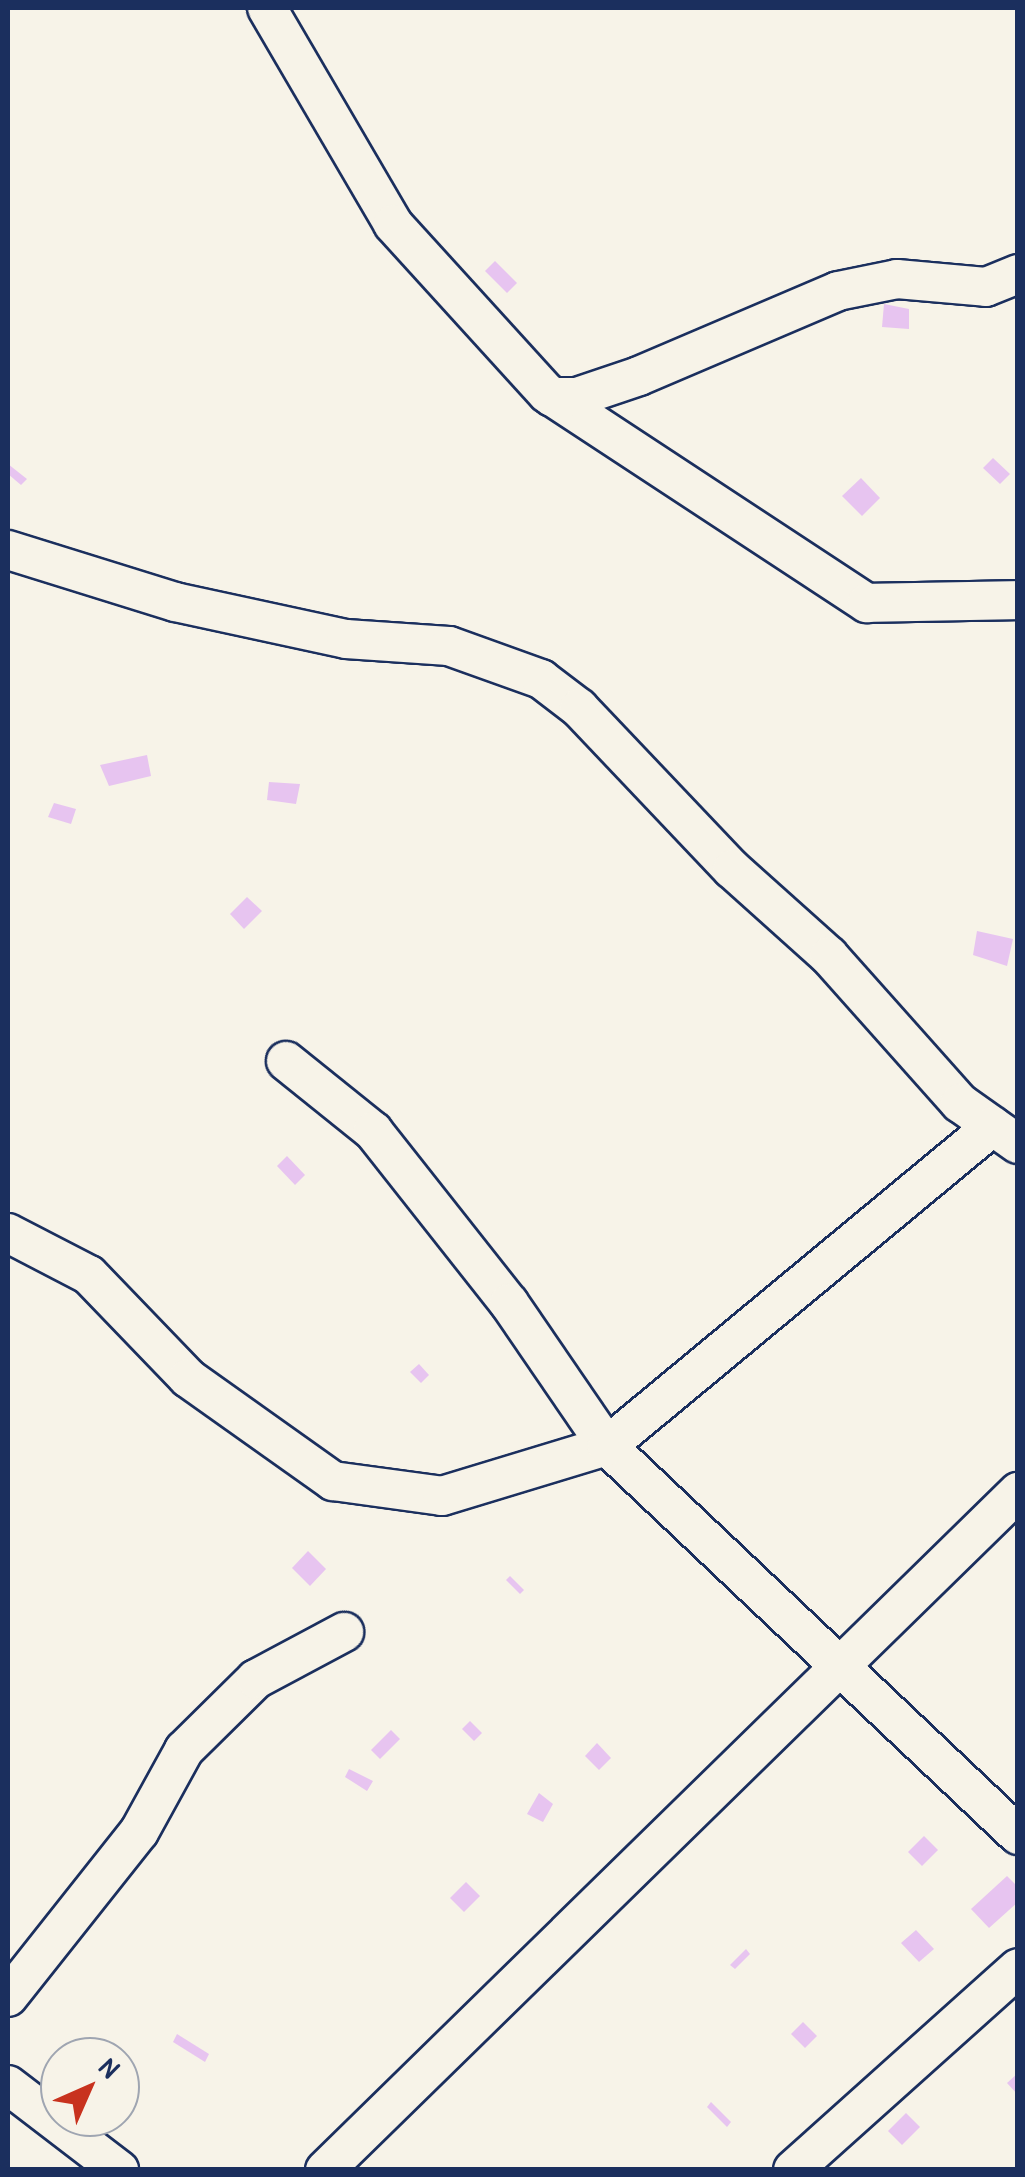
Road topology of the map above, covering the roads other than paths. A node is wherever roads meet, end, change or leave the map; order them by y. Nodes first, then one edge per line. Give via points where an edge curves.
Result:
1 (267, 8) edge
2 (1018, 274) edge
3 (552, 397) junction
4 (8, 550) edge
5 (1018, 600) edge
6 (286, 1061) dead end
7 (1005, 1135) edge
8 (8, 1233) edge
9 (608, 1446) junction
10 (1018, 1492) edge
11 (344, 1632) dead end
12 (836, 1667) junction
13 (1018, 1836) edge
14 (1018, 1968) edge
15 (8, 1997) edge
16 (8, 2086) edge
17 (119, 2170) edge
18 (325, 2170) edge
19 (793, 2170) edge

1 - 3 street via 393,224
2 - 3 street via 986,286 898,279 838,292 640,376 577,398
3 - 5 street via 867,603
4 - 7 street via 176,602 346,639 449,646 541,678 579,708 732,870 829,956 960,1102
6 - 9 street via 372,1131 509,1303
7 - 9 street
8 - 9 street via 89,1275 188,1378 333,1481 442,1496
9 - 12 street
10 - 12 street
11 - 15 street via 256,1678 184,1750 139,1832
12 - 13 street
12 - 18 street
14 - 19 street
16 - 17 street

